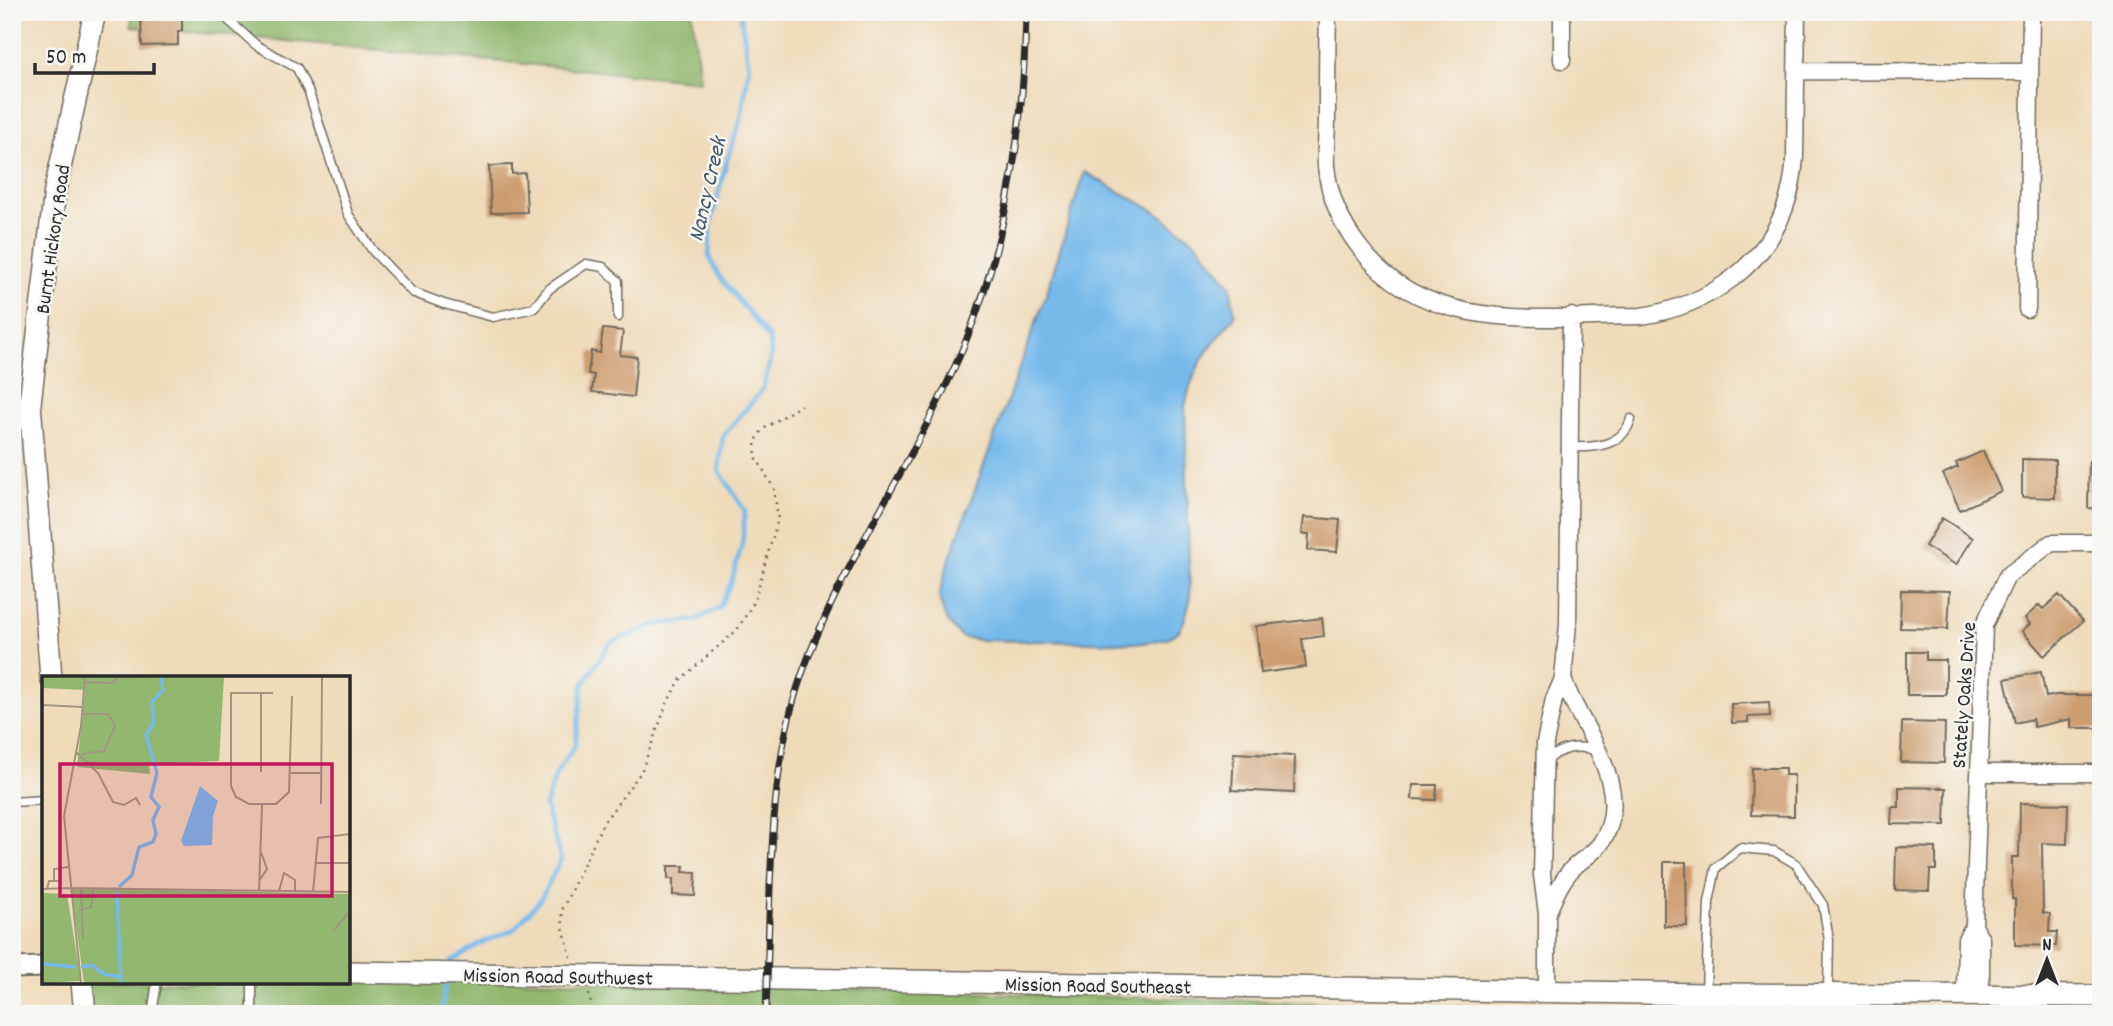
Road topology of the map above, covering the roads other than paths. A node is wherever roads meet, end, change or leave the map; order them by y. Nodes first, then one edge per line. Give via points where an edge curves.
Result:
1 (95, 12) edge
2 (223, 12) edge
3 (1328, 12) edge
4 (1562, 12) edge
5 (1797, 12) edge
6 (2031, 12) edge
7 (1562, 60) dead end
8 (1797, 71) junction
9 (2030, 72) junction
10 (2027, 309) dead end
11 (1571, 316) junction
12 (618, 317) dead end
13 (1631, 419) dead end
14 (1570, 447) junction
15 (2101, 543) edge
16 (51, 676) edge
17 (1563, 679) junction
18 (1600, 752) junction
19 (1544, 764) junction
20 (2101, 773) edge
21 (1979, 774) junction
22 (42, 800) edge
23 (12, 802) edge
24 (1547, 914) junction
25 (42, 967) edge
26 (12, 968) edge
27 (350, 972) edge
28 (767, 981) joint
29 (82, 984) edge
30 (157, 984) edge
31 (252, 984) edge
32 (1547, 991) junction
33 (1706, 994) junction
34 (1828, 995) junction
35 (1973, 995) junction
36 (2101, 996) edge
37 (85, 1014) edge
38 (152, 1014) edge
39 (252, 1014) edge

1 - 16 main road, Burnt Hickory Road via 55,190 30,403
2 - 12 lane via 256,46 297,68 348,214 373,251 412,292 493,317 534,308 549,289 586,264 603,267 618,281
3 - 11 street via 1326,167 1346,230 1368,259 1402,288 1435,304 1487,316
4 - 7 street
5 - 8 street
6 - 9 street
8 - 9 street
8 - 11 street via 1789,196 1756,255 1718,290 1679,308 1641,316
9 - 10 street
11 - 14 street
13 - 14 lane via 1622,436 1611,442
14 - 17 street
15 - 21 street, Stately Oaks Drive via 2051,543 2007,576 1984,625
17 - 18 street
17 - 19 street via 1549,720
18 - 19 lane via 1578,746 1557,752
18 - 24 street via 1610,782 1608,832 1570,872
19 - 24 street via 1542,875
20 - 21 street
21 - 35 street, Stately Oaks Drive via 1974,926 1981,939
22 - 23 lane
24 - 32 street
25 - 26 street
27 - 28 main road, Mission Road Southwest
28 - 32 main road, Mission Road Southeast
29 - 37 main road
30 - 38 lane
31 - 39 lane
32 - 33 main road, Mission Road Southeast
33 - 34 main road, Mission Road Southeast
33 - 34 lane via 1709,902 1716,868 1740,848 1774,851 1796,864 1823,905 1829,940
34 - 35 main road, Mission Road Southeast
35 - 36 main road, Mission Road Southeast

